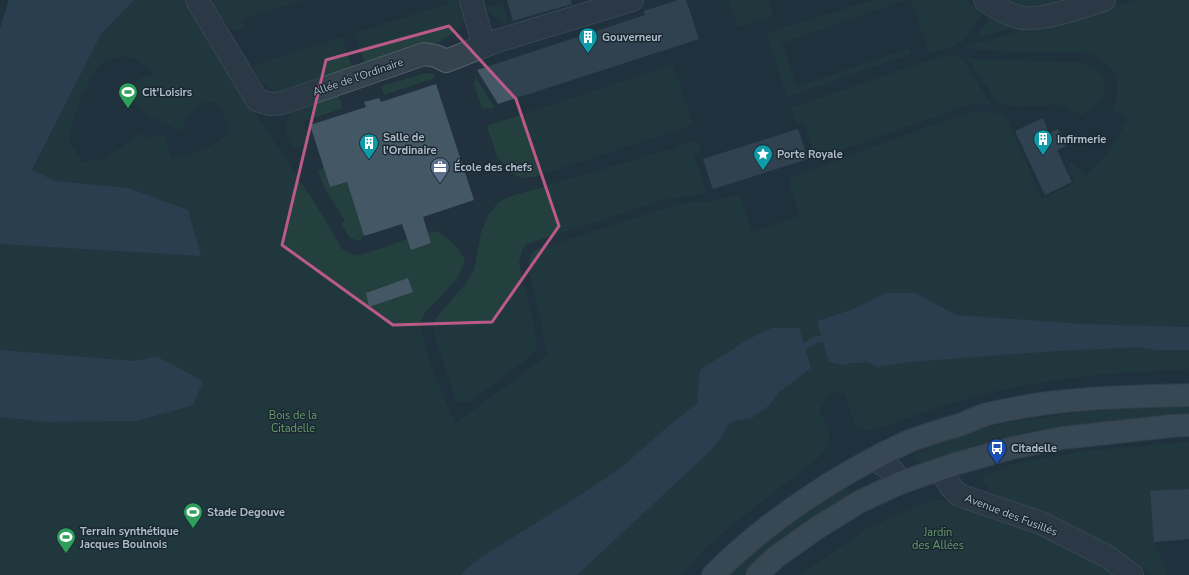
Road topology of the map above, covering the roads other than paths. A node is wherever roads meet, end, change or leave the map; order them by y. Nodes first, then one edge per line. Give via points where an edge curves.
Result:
1 (197, 0) edge
2 (471, 0) edge
3 (632, 0) edge
4 (1104, 0) edge
5 (989, 3) edge
6 (484, 46) junction
7 (1189, 395) edge
8 (1189, 425) edge
9 (873, 459) junction
10 (940, 469) junction
11 (900, 483) junction
12 (713, 575) edge
13 (757, 575) edge
14 (1132, 575) edge

1 - 6 street, Allée de l'Ordinaire via 257,100 270,104 282,103 424,54 446,61
2 - 6 street
3 - 6 street
4 - 5 street via 1040,18 1018,17
7 - 9 main road via 1071,401 1017,408 985,415 922,436
8 - 10 main road via 1062,438 1012,448
9 - 11 street via 893,471
9 - 12 main road via 787,513 737,552
10 - 11 main road
10 - 14 street, Avenue des Fusillés via 951,487 959,494 1041,524 1108,557
11 - 13 main road via 859,502 817,528 776,557

